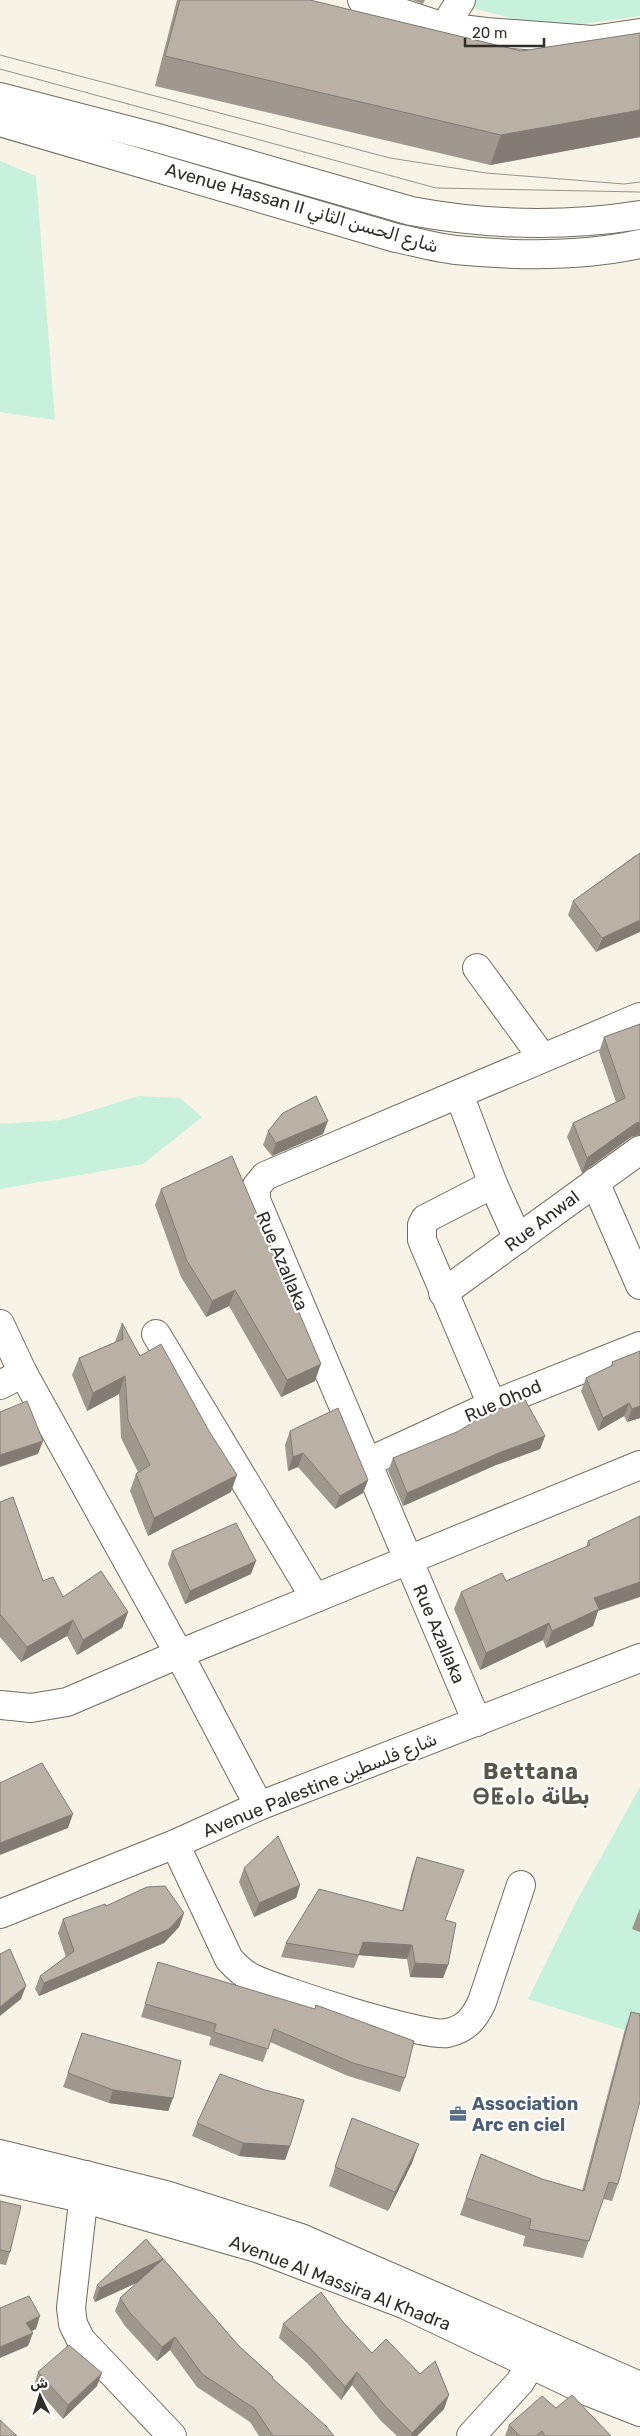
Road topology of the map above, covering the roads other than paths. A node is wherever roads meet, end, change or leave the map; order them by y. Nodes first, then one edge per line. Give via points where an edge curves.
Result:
1 (362, 0) edge
2 (461, 0) edge
3 (444, 27) junction
4 (640, 33) edge
5 (0, 97) edge
6 (0, 122) edge
7 (640, 215) edge
8 (640, 244) edge
9 (477, 968) dead end
10 (640, 1017) edge
11 (542, 1057) junction
12 (459, 1094) junction
13 (640, 1150) edge
14 (595, 1182) junction
15 (493, 1184) junction
16 (518, 1240) junction
17 (640, 1285) edge
18 (443, 1293) junction
19 (0, 1324) edge
20 (156, 1334) dead end
21 (640, 1346) edge
22 (12, 1379) edge
23 (492, 1405) junction
24 (368, 1462) junction
25 (640, 1465) edge
26 (409, 1561) junction
27 (315, 1598) junction
28 (179, 1654) junction
29 (635, 1668) edge
30 (0, 1705) edge
31 (477, 1722) junction
32 (259, 1806) junction
33 (175, 1844) junction
34 (521, 1885) dead end
35 (0, 1914) edge
36 (0, 2154) edge
37 (0, 2180) edge
38 (84, 2186) junction
39 (537, 2353) junction
40 (640, 2386) edge
41 (640, 2412) edge
42 (172, 2436) edge
43 (471, 2436) edge

1 - 3 main road
2 - 3 main road
3 - 4 main road via 592,40
5 - 7 main road, Avenue Hassan II شارع الحسن الثاني via 154,137 411,211 454,219 503,223
6 - 8 main road, Avenue Hassan II شارع الحسن الثاني via 396,238 454,250 525,254
9 - 11 main road
10 - 11 main road, Rue Azallaka
11 - 12 main road, Rue Azallaka
12 - 15 main road
12 - 24 main road, Rue Azallaka via 265,1176 256,1187 256,1200
13 - 14 main road, Rue Anwal
14 - 16 main road, Rue Anwal
14 - 17 main road
15 - 16 main road
15 - 18 main road via 425,1219 422,1225 422,1240
16 - 18 main road, Rue Anwal
18 - 23 main road
19 - 22 main road
20 - 27 main road
21 - 23 main road, Rue Ohod
22 - 28 main road
23 - 24 main road, Rue Ohod
24 - 26 main road, Rue Azallaka
25 - 26 main road
26 - 27 main road
26 - 31 main road, Rue Azallaka
27 - 28 main road
28 - 30 main road via 67,1702 31,1708
28 - 32 main road
29 - 31 main road, Avenue Palestine شارع فلسطين
31 - 32 main road, Avenue Palestine شارع فلسطين
32 - 33 main road, Avenue Palestine شارع فلسطين
33 - 34 main road via 229,1959 238,1970 288,1992 418,2030 445,2034 473,2020
33 - 35 main road, Avenue Palestine شارع فلسطين
36 - 38 main road, Avenue Al Massira Al Khadra
37 - 38 main road, Avenue Al Massira Al Khadra
38 - 39 main road, Avenue Al Massira Al Khadra
38 - 42 main road via 71,2308 73,2324 81,2340
39 - 40 main road, Avenue Al Massira Al Khadra
39 - 41 main road, Avenue Al Massira Al Khadra via 589,2392
39 - 43 main road via 520,2382

